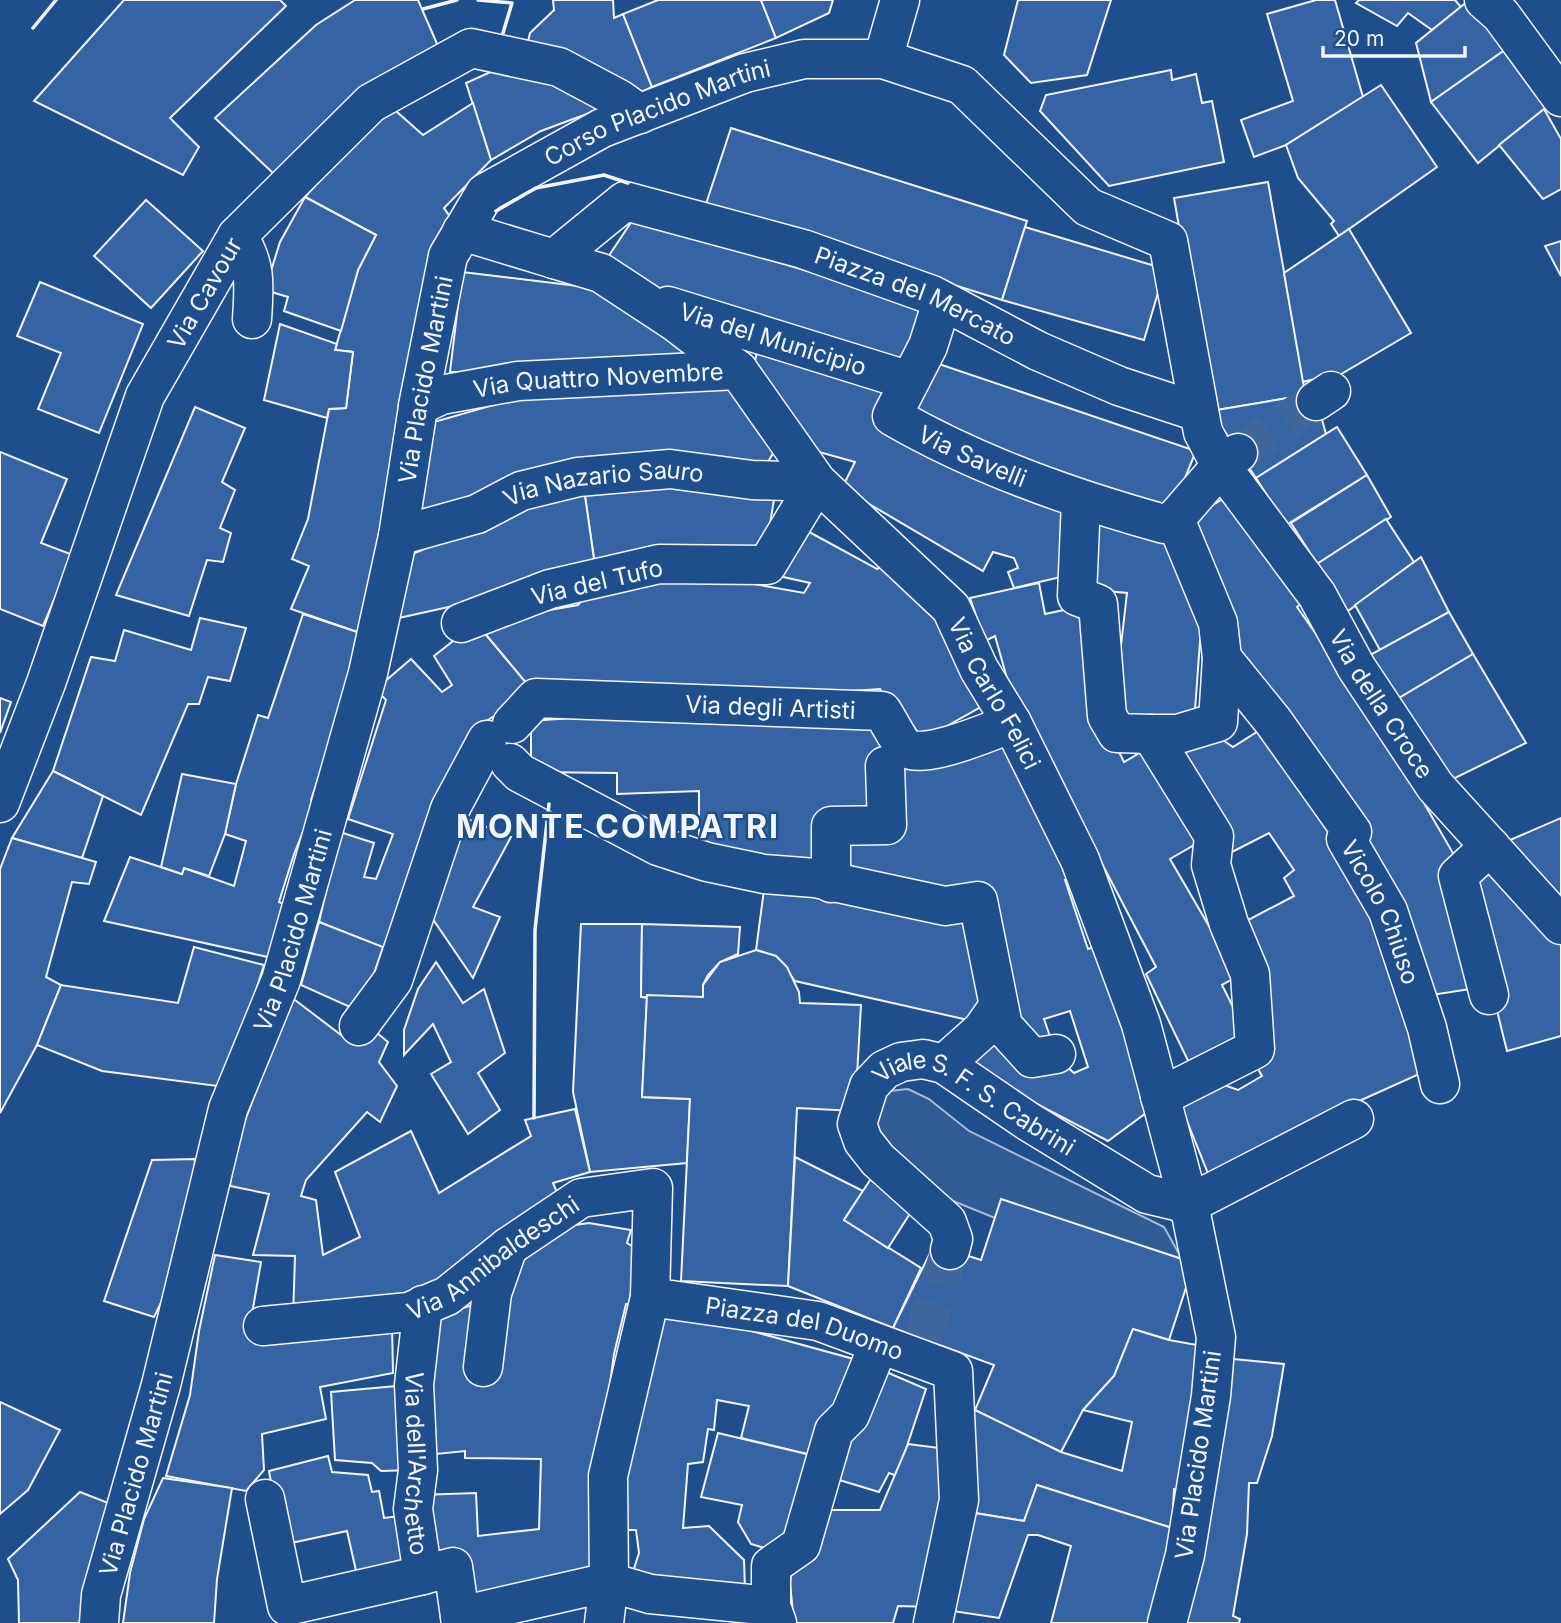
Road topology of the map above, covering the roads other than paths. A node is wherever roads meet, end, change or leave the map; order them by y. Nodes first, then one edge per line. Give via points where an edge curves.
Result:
1 (900, 0) edge
2 (1484, 0) edge
3 (883, 59) junction
4 (1561, 97) edge
5 (640, 114) junction
6 (462, 231) junction
7 (237, 236) junction
8 (554, 259) junction
9 (635, 296) junction
10 (942, 302) junction
11 (252, 319) dead end
12 (738, 370) junction
13 (910, 381) junction
14 (418, 405) junction
15 (1198, 412) junction
16 (1230, 459) junction
17 (817, 482) junction
18 (1081, 501) junction
19 (1175, 519) junction
20 (398, 536) junction
21 (461, 623) dead end
22 (1222, 658) junction
23 (1012, 723) junction
24 (1151, 734) junction
25 (503, 742) junction
26 (885, 765) dead end
27 (0, 803) edge
28 (1490, 846) junction
29 (831, 883) junction
30 (1561, 925) edge
31 (1489, 995) dead end
32 (998, 1007) junction
33 (359, 1026) dead end
34 (1056, 1054) dead end
35 (944, 1064) junction
36 (1440, 1084) dead end
37 (1160, 1097) junction
38 (1354, 1119) dead end
39 (1189, 1204) junction
40 (508, 1247) junction
41 (950, 1250) tunnel mouth
42 (650, 1297) junction
43 (423, 1306) junction
44 (263, 1326) dead end
45 (879, 1344) junction
46 (483, 1367) dead end
47 (265, 1499) dead end
48 (423, 1575) junction
49 (609, 1582) junction
50 (774, 1614) edge
51 (461, 1620) edge
52 (99, 1623) edge
53 (604, 1623) edge
54 (933, 1623) edge
55 (1167, 1623) edge

1 - 3 street
2 - 4 street via 1501,15
3 - 5 street, Corso Placido Martini via 792,62 745,73
3 - 15 street, Via della Croce via 962,85 1088,207 1168,241
5 - 6 street, Corso Placido Martini via 602,128 485,193
5 - 7 street, Via Cavour via 559,66 471,48 371,103
6 - 8 street, Via Carlo Felici
6 - 14 street, Via Placido Martini via 448,256
7 - 11 street via 249,253 255,278
7 - 27 street, Via Cavour via 145,396
8 - 9 street, Via Carlo Felici via 601,273
8 - 10 street, Piazza del Mercato via 625,201 803,249
9 - 12 street, Via Carlo Felici
9 - 13 street, Via del Municipio
10 - 13 street, Via Savelli via 928,346
10 - 15 street, Piazza del Mercato via 1119,386
12 - 14 street, Via Quattro Novembre via 540,379 472,388
12 - 17 street, Via Carlo Felici
13 - 18 street, Via Savelli via 892,416 932,439
14 - 20 street, Via Placido Martini
15 - 16 street, Via della Croce via 1203,432
16 - 19 street
16 - 28 street, Via della Croce via 1317,595 1356,667 1435,786
17 - 20 street, Via Nazario Sauro via 752,480 670,469 578,477 521,491 477,514
17 - 21 street, Via del Tufo via 766,565 659,565 550,589
17 - 23 street, Via Carlo Felici via 951,608 979,669
18 - 19 street, Via Savelli via 1164,524
18 - 24 street via 1077,596 1098,604 1107,716 1117,733
19 - 22 street via 1218,623
20 - 52 street, Via Placido Martini via 368,673 283,973 228,1109 161,1385 102,1595
22 - 24 street via 1218,722 1178,734
22 - 36 street, Vicolo Chiuso via 1352,832 1346,839 1388,911 1427,1028
23 - 25 street, Via degli Artisti via 916,752 903,747 882,710 536,698
23 - 37 street, Via Carlo Felici via 1080,860 1141,1024
24 - 37 street via 1214,836 1210,865 1250,974 1255,1049
25 - 29 street via 520,773 658,846 707,862
25 - 33 street, Via degli Artisti via 450,809 393,980
26 - 29 street via 887,825 831,826
28 - 30 street, Via della Croce
28 - 31 street via 1458,876
29 - 32 street via 946,906 978,901
32 - 34 street via 1003,1026 1032,1058
32 - 35 street via 982,1030
35 - 39 street, Viale S. F. S. Cabrini via 1147,1194
35 - 41 street, Viale S. F. S. Cabrini via 923,1059 884,1070 869,1086 857,1124 878,1160 947,1222 953,1239
37 - 39 street, Via Carlo Felici
38 - 39 street
39 - 55 street, Via Placido Martini via 1216,1337 1187,1542
40 - 42 street, Via Annibaldeschi via 581,1198 653,1188
40 - 43 street, Via Annibaldeschi via 447,1296
40 - 46 street via 492,1293
42 - 45 street, Piazza del Duomo via 818,1321
42 - 49 street via 608,1476
43 - 44 street, Via Annibaldeschi via 409,1312
43 - 48 street, Via dell'Archetto via 414,1385 418,1469 413,1509
45 - 50 street via 850,1415 834,1431 801,1545 771,1566
45 - 54 street, Piazza del Duomo via 920,1348 953,1371 959,1500
47 - 48 street via 288,1606
48 - 51 street, Via dell'Archetto via 453,1567
49 - 50 street via 650,1594
49 - 51 street
49 - 53 street

